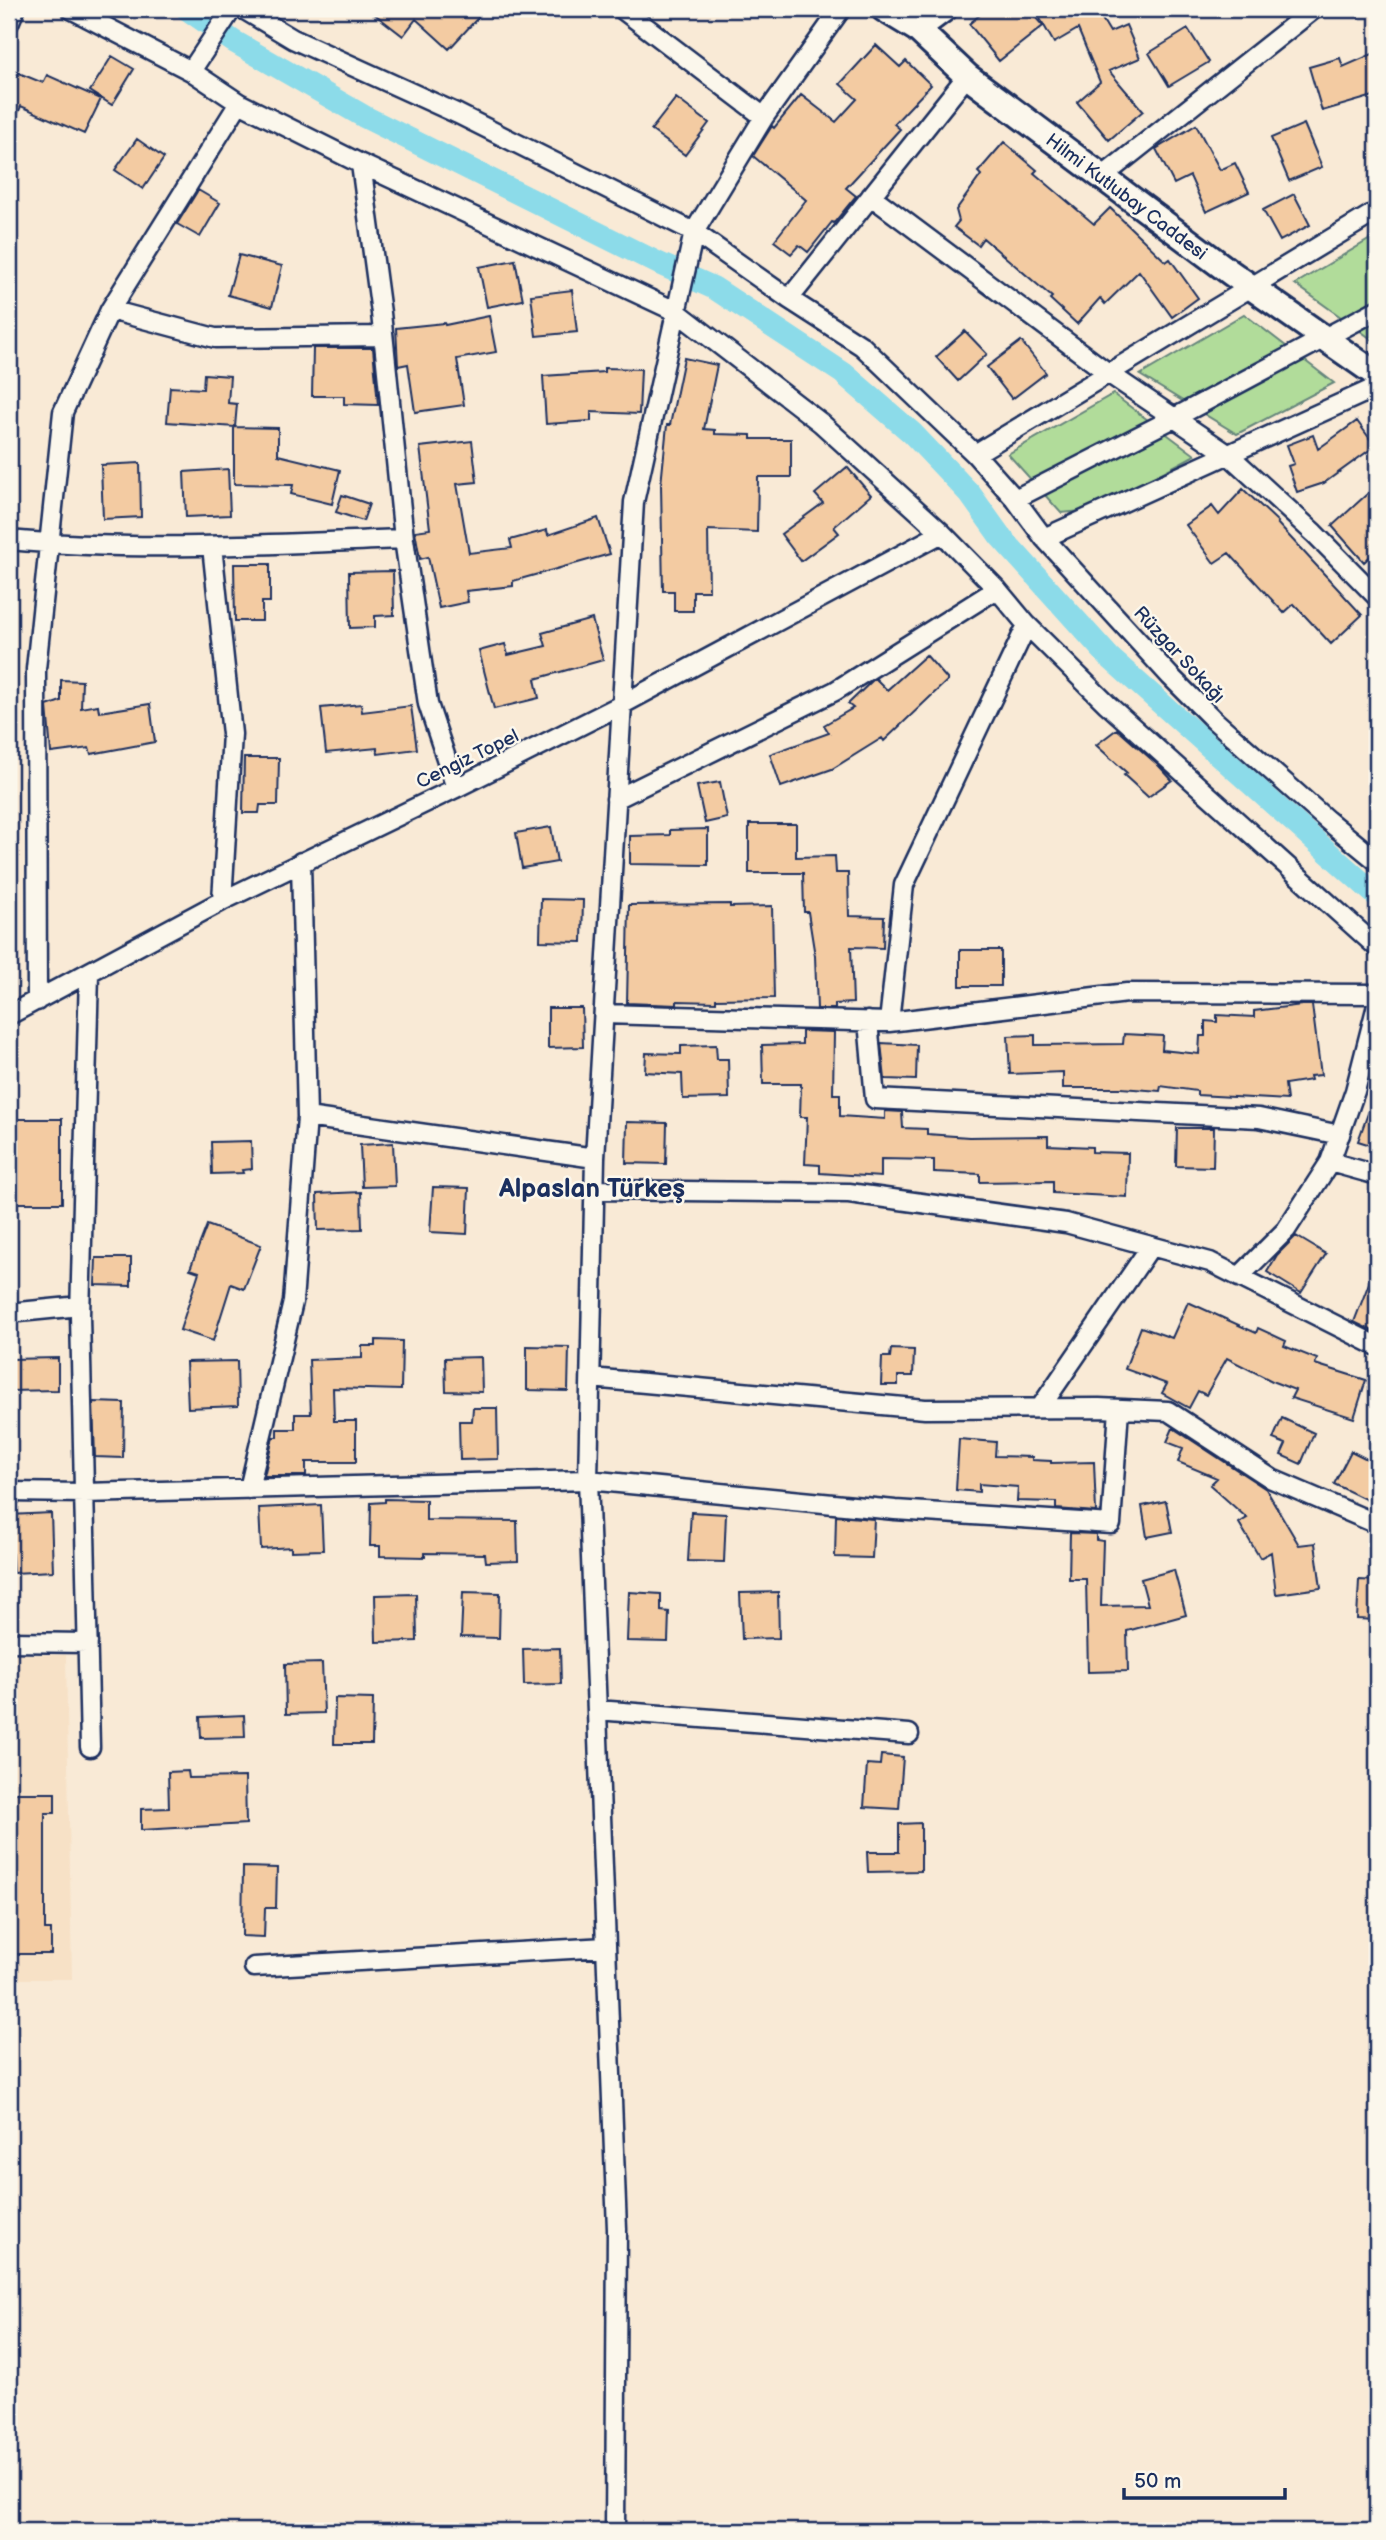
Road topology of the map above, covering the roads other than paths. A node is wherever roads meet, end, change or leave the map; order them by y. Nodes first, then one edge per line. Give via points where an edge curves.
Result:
1 (15, 9) edge
2 (71, 9) edge
3 (91, 9) edge
4 (232, 9) edge
5 (243, 9) edge
6 (622, 9) edge
7 (841, 9) edge
8 (884, 9) edge
9 (944, 9) edge
10 (1314, 9) edge
11 (9, 23) edge
12 (917, 29) junction
13 (121, 35) junction
14 (191, 71) junction
15 (967, 76) junction
16 (239, 103) junction
17 (764, 117) junction
18 (361, 164) junction
19 (1102, 177) junction
20 (871, 196) junction
21 (1377, 212) edge
22 (694, 232) junction
23 (1250, 286) junction
24 (789, 299) junction
25 (110, 310) junction
26 (1377, 310) edge
27 (677, 312) junction
28 (383, 336) junction
29 (1325, 338) junction
30 (1108, 373) junction
31 (1377, 375) edge
32 (1377, 387) edge
33 (1174, 418) junction
34 (975, 454) junction
35 (1229, 455) junction
36 (1015, 499) junction
37 (942, 533) junction
38 (1044, 538) junction
39 (404, 539) junction
40 (9, 540) edge
41 (48, 544) junction
42 (212, 546) junction
43 (997, 589) junction
44 (1377, 597) edge
45 (1027, 625) junction
46 (621, 705) junction
47 (456, 788) junction
48 (616, 799) junction
49 (1377, 861) edge
50 (301, 862) junction
51 (222, 901) junction
52 (1377, 947) edge
53 (89, 973) junction
54 (1377, 994) edge
55 (37, 1001) junction
56 (1377, 1005) edge
57 (604, 1014) junction
58 (9, 1015) edge
59 (868, 1021) junction
60 (889, 1022) junction
61 (307, 1116) junction
62 (1340, 1135) junction
63 (595, 1158) junction
64 (1331, 1162) junction
65 (1377, 1175) edge
66 (595, 1190) junction
67 (1152, 1246) junction
68 (1238, 1277) junction
69 (80, 1306) junction
70 (9, 1313) edge
71 (1377, 1346) edge
72 (591, 1378) junction
73 (1040, 1408) junction
74 (1119, 1409) junction
75 (589, 1480) junction
76 (248, 1489) junction
77 (9, 1492) edge
78 (84, 1493) junction
79 (1377, 1524) edge
80 (9, 1642) edge
81 (88, 1643) junction
82 (597, 1710) junction
83 (909, 1734) dead end
84 (90, 1747) dead end
85 (606, 1947) junction
86 (254, 1967) dead end
87 (615, 2531) edge

1 - 11 street
2 - 13 street
3 - 13 street
4 - 14 street
5 - 22 street, Rüzgar Sokağı via 293,39 458,114
6 - 17 street
7 - 17 street
8 - 12 street, Hilmi Kutlubay Caddesi
9 - 12 street
10 - 19 street
12 - 15 street, Hilmi Kutlubay Caddesi
13 - 14 street
14 - 16 street
15 - 19 street, Hilmi Kutlubay Caddesi
15 - 20 street
16 - 18 street
16 - 25 street
17 - 22 street
18 - 27 street
18 - 28 street
19 - 23 street, Hilmi Kutlubay Caddesi
20 - 24 street
20 - 30 street
21 - 23 street
22 - 24 street, Rüzgar Sokağı
22 - 27 street
23 - 29 street, Hilmi Kutlubay Caddesi
23 - 30 street
24 - 34 street, Rüzgar Sokağı via 862,346
25 - 28 street via 215,338
25 - 41 street via 63,412
26 - 29 street
27 - 37 street via 821,422
27 - 46 street via 634,502
28 - 39 street
29 - 31 street, Hilmi Kutlubay Caddesi
29 - 33 street
30 - 33 street
30 - 34 street
32 - 35 street
33 - 35 street
33 - 36 street
34 - 36 street, Rüzgar Sokağı
35 - 38 street
35 - 44 street
36 - 38 street, Rüzgar Sokağı
37 - 43 street
37 - 46 street, Cengiz Topel
38 - 49 street, Rüzgar Sokağı via 1214,720
39 - 42 street
39 - 47 street via 428,704
40 - 41 street
41 - 42 street
41 - 55 street via 36,670
42 - 51 street via 232,734
43 - 45 street
43 - 48 street via 835,691
45 - 52 street via 1107,704
45 - 60 street via 904,885
46 - 47 street, Cengiz Topel
46 - 48 street
47 - 50 street, Cengiz Topel
48 - 57 street
50 - 51 street, Cengiz Topel
50 - 61 street
51 - 53 street, Cengiz Topel
53 - 55 street, Cengiz Topel
53 - 69 street
54 - 60 street via 1127,993
55 - 58 street, Cengiz Topel
56 - 62 street
57 - 59 street
57 - 63 street
59 - 60 street
59 - 62 street via 874,1099 1259,1118
61 - 63 street
61 - 76 street via 293,1302
62 - 64 street
63 - 66 street
64 - 65 street
64 - 68 street via 1286,1230
66 - 67 street via 849,1193 1066,1223
66 - 72 street
67 - 68 street via 1210,1262
67 - 73 street
68 - 71 street
69 - 70 street
69 - 78 street
72 - 73 street via 925,1409
72 - 75 street
73 - 74 street
74 - 75 street via 1111,1524 895,1510
74 - 79 street via 1168,1411 1272,1479
75 - 76 street
75 - 82 street
76 - 78 street
77 - 78 street
78 - 81 street
80 - 81 street
81 - 84 street
82 - 83 street
82 - 85 street
85 - 86 street
85 - 87 street via 617,2229

